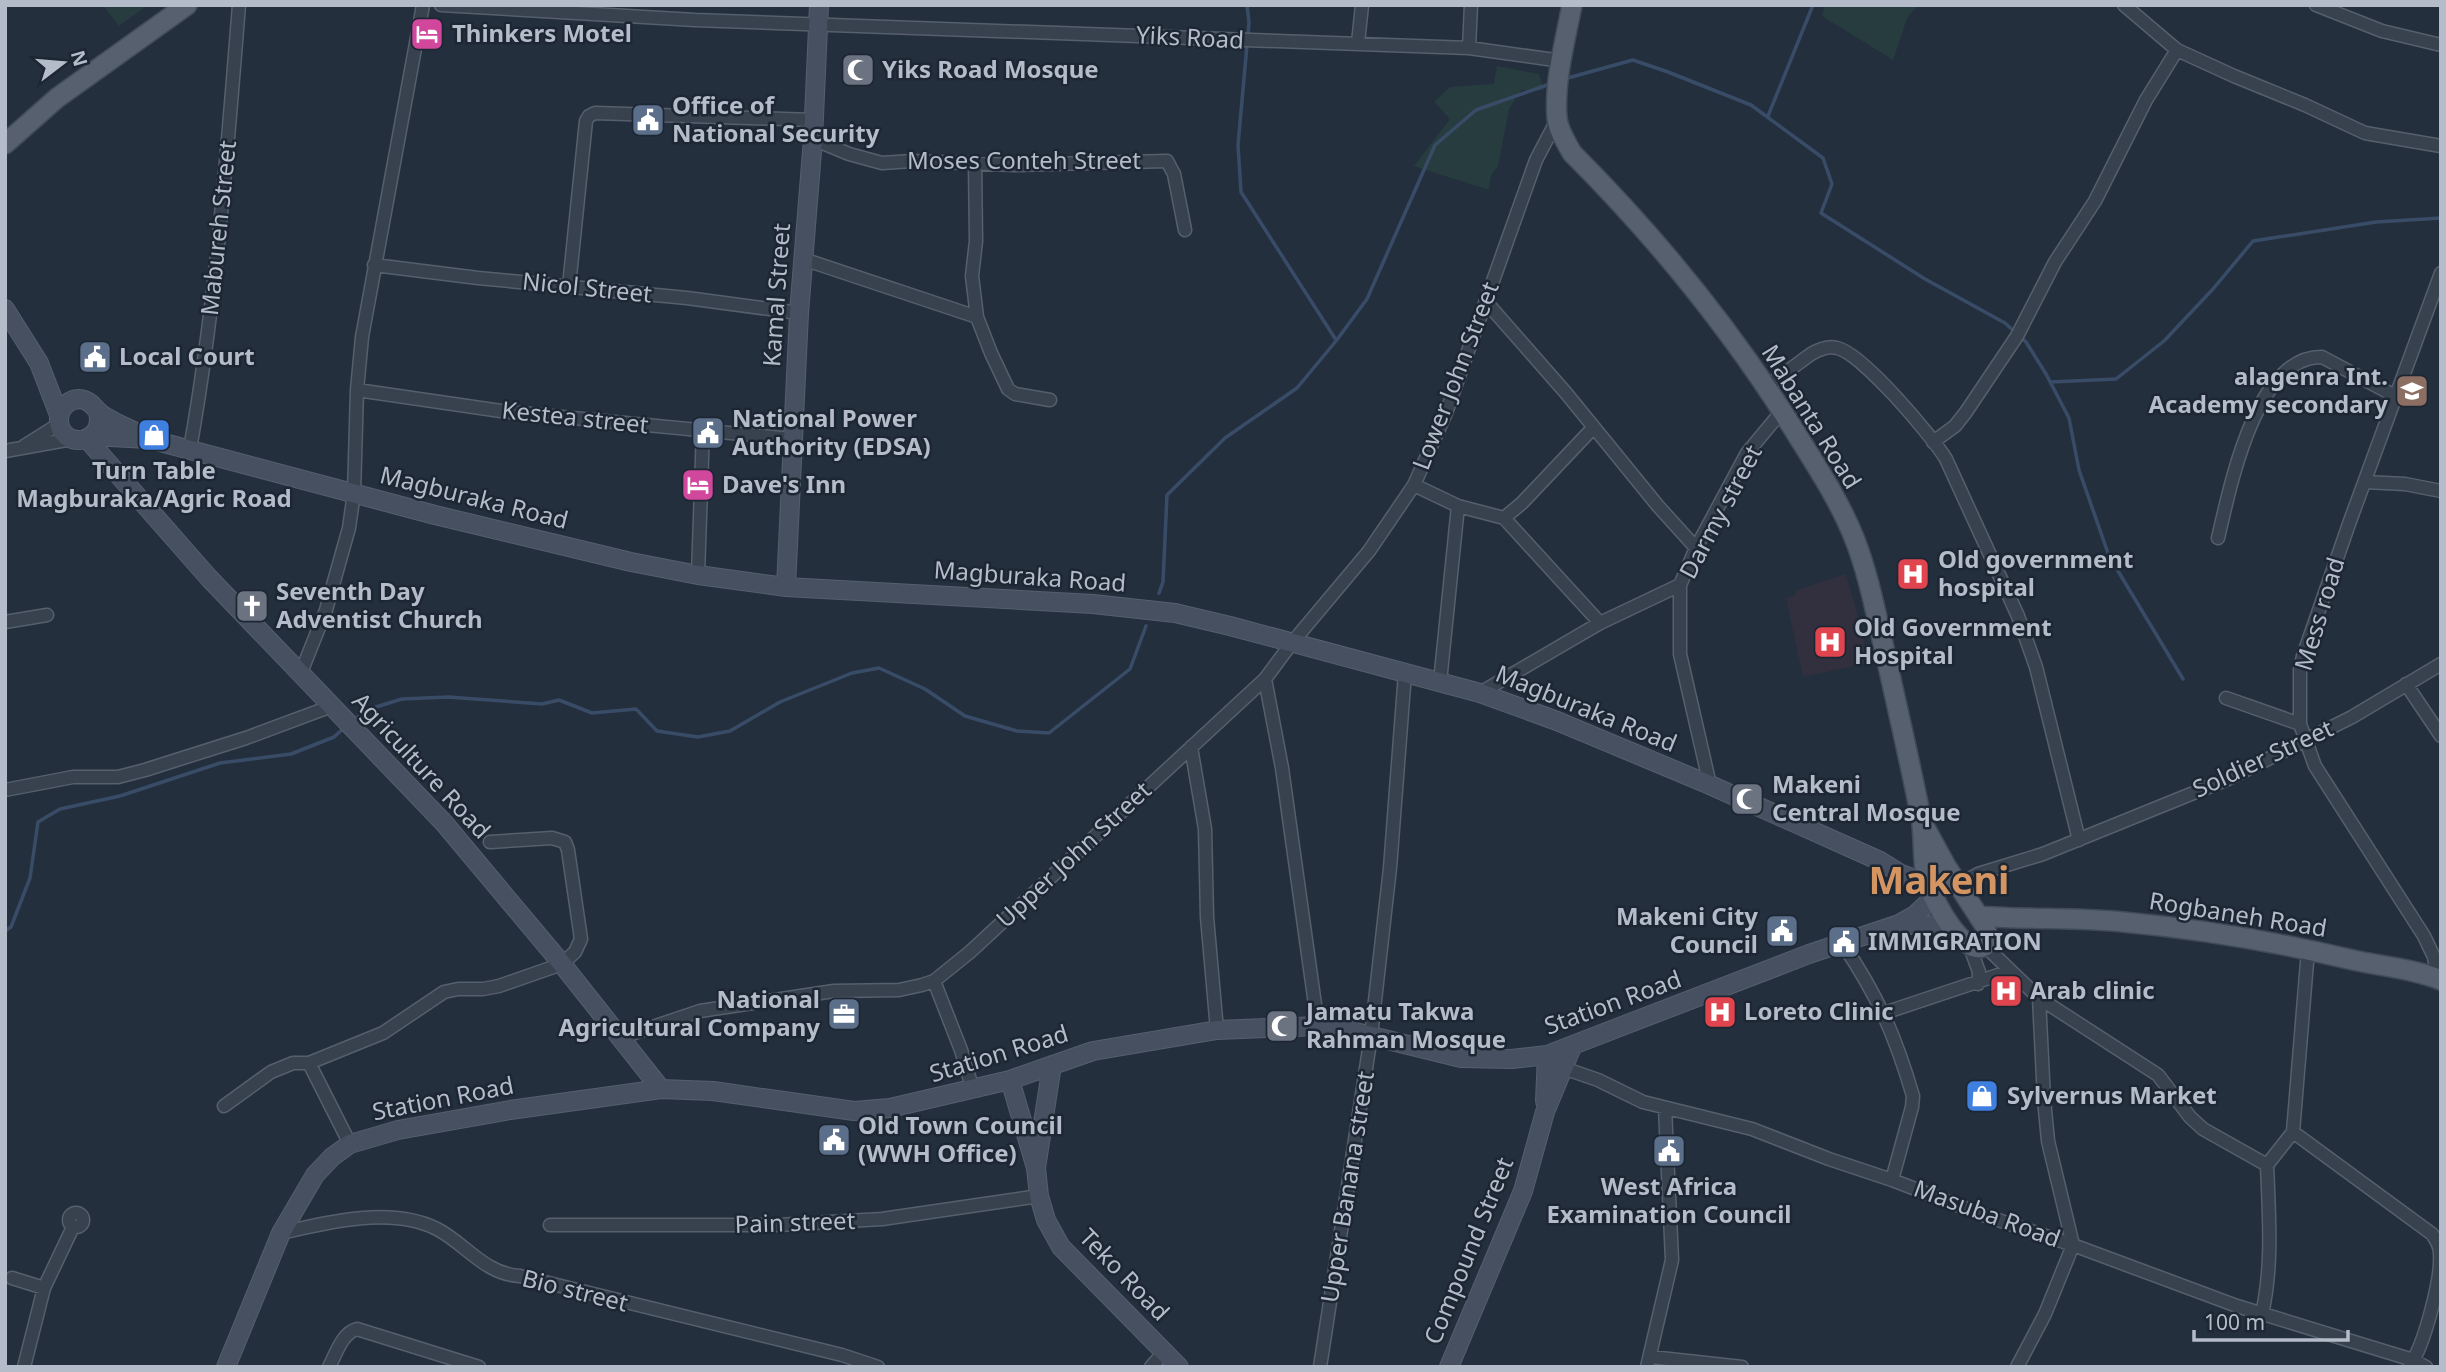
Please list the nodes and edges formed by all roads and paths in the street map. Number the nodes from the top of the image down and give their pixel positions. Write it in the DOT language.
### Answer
graph roads {
  1 [pos="187,5"];
  2 [pos="239,5"];
  3 [pos="423,5"];
  4 [pos="441,5"];
  5 [pos="1362,5"];
  6 [pos="1471,5"];
  7 [pos="1572,5"];
  8 [pos="2124,5"];
  9 [pos="2316,5"];
  10 [pos="819,14"];
  11 [pos="1358,43"];
  12 [pos="2441,45"];
  13 [pos="1469,48"];
  14 [pos="2177,50"];
  15 [pos="1561,66"];
  16 [pos="813,120"];
  17 [pos="1557,120"];
  18 [pos="813,139"];
  19 [pos="5,144"];
  20 [pos="2441,146"];
  21 [pos="975,163"];
  22 [pos="1185,230"];
  23 [pos="803,259"];
  24 [pos="374,265"];
  25 [pos="2441,273"];
  26 [pos="569,286"];
  27 [pos="1487,303"];
  28 [pos="5,309"];
  29 [pos="799,313"];
  30 [pos="977,317"];
  31 [pos="39,363"];
  32 [pos="1766,387"];
  33 [pos="357,390"];
  34 [pos="2397,397"];
  35 [pos="78,399"];
  36 [pos="1050,400"];
  37 [pos="1782,411"];
  38 [pos="59,419"];
  39 [pos="1593,428"];
  40 [pos="703,430"];
  41 [pos="93,432"];
  42 [pos="149,439"];
  43 [pos="793,439"];
  44 [pos="1933,442"];
  45 [pos="21,448"];
  46 [pos="190,449"];
  47 [pos="5,451"];
  48 [pos="2365,482"];
  49 [pos="1414,485"];
  50 [pos="2441,491"];
  51 [pos="354,493"];
  52 [pos="1458,506"];
  53 [pos="1503,518"];
  54 [pos="2218,538"];
  55 [pos="1696,548"];
  56 [pos="698,575"];
  57 [pos="1680,585"];
  58 [pos="786,587"];
  59 [pos="47,615"];
  60 [pos="5,622"];
  61 [pos="1600,623"];
  62 [pos="1291,644"];
  63 [pos="2441,664"];
  64 [pos="1405,673"];
  65 [pos="300,675"];
  66 [pos="1265,679"];
  67 [pos="1440,682"];
  68 [pos="2406,684"];
  69 [pos="1480,693"];
  70 [pos="2226,698"];
  71 [pos="335,709"];
  72 [pos="2300,723"];
  73 [pos="2441,736"];
  74 [pos="2305,742"];
  75 [pos="1191,747"];
  76 [pos="1710,785"];
  77 [pos="5,790"];
  78 [pos="1922,821"];
  79 [pos="2079,839"];
  80 [pos="489,842"];
  81 [pos="1880,861"];
  82 [pos="1924,863"];
  83 [pos="1946,866"];
  84 [pos="1978,874"];
  85 [pos="1958,885"];
  86 [pos="1931,890"];
  87 [pos="1979,916"];
  88 [pos="2024,920"];
  89 [pos="1949,923"];
  90 [pos="1899,924"];
  91 [pos="1842,943"];
  92 [pos="1981,944"];
  93 [pos="2308,950"];
  94 [pos="562,964"];
  95 [pos="2010,971"];
  96 [pos="2439,979"];
  97 [pos="934,981"];
  98 [pos="1978,984"];
  99 [pos="2039,998"];
  100 [pos="1884,1013"];
  101 [pos="1318,1026"];
  102 [pos="1216,1030"];
  103 [pos="1371,1036"];
  104 [pos="620,1038"];
  105 [pos="309,1063"];
  106 [pos="1052,1065"];
  107 [pos="1552,1065"];
  108 [pos="1010,1080"];
  109 [pos="661,1089"];
  110 [pos="972,1090"];
  111 [pos="224,1107"];
  112 [pos="1665,1108"];
  113 [pos="2293,1132"];
  114 [pos="351,1144"];
  115 [pos="2267,1165"];
  116 [pos="1036,1168"];
  117 [pos="1892,1180"];
  118 [pos="1039,1196"];
  119 [pos="550,1225"];
  120 [pos="73,1227"];
  121 [pos="281,1233"];
  122 [pos="2073,1245"];
  123 [pos="12,1278"];
  124 [pos="44,1289"];
  125 [pos="2262,1314"];
  126 [pos="1164,1352"];
  127 [pos="1649,1362"];
  128 [pos="2411,1363"];
  129 [pos="24,1367"];
  130 [pos="226,1367"];
  131 [pos="329,1367"];
  132 [pos="479,1367"];
  133 [pos="878,1367"];
  134 [pos="1151,1367"];
  135 [pos="1179,1367"];
  136 [pos="1320,1367"];
  137 [pos="1449,1367"];
  138 [pos="1742,1367"];
  139 [pos="2017,1367"];
  140 [pos="2426,1367"];
  1 -- 19 [label="main road"];
  2 -- 46 [label="street, Mabureh Street"];
  3 -- 24 [label="street"];
  4 -- 10 [label="street, Yiks Road"];
  5 -- 11 [label="street"];
  6 -- 13 [label="street"];
  7 -- 15 [label="main road, Mabanta Road"];
  8 -- 14 [label="street"];
  9 -- 12 [label="street"];
  10 -- 11 [label="street, Yiks Road"];
  10 -- 16 [label="street, Kamal Street"];
  11 -- 13 [label="street, Yiks Road"];
  13 -- 15 [label="street, Yiks Road"];
  14 -- 20 [label="street"];
  14 -- 44 [label="street"];
  15 -- 17 [label="main road, Mabanta Road"];
  16 -- 18 [label="street, Kamal Street"];
  16 -- 26 [label="street"];
  17 -- 27 [label="street, Lower John Street"];
  17 -- 32 [label="main road, Mabanta Road"];
  18 -- 21 [label="street, Moses Conteh Street"];
  18 -- 23 [label="street, Kamal Street"];
  21 -- 22 [label="street, Moses Conteh Street"];
  21 -- 30 [label="street"];
  23 -- 29 [label="street, Kamal Street"];
  23 -- 30 [label="street"];
  24 -- 26 [label="street, Nicol Street"];
  24 -- 33 [label="street"];
  25 -- 34 [label="street, Mess road"];
  26 -- 29 [label="street, Nicol Street"];
  27 -- 39 [label="street"];
  27 -- 49 [label="street, Lower John Street"];
  28 -- 31 [label="street"];
  29 -- 43 [label="street, Kamal Street"];
  30 -- 36 [label="street"];
  31 -- 35 [label="street"];
  31 -- 38 [label="street"];
  32 -- 37 [label="main road, Mabanta Road"];
  32 -- 44 [label="street"];
  33 -- 40 [label="street, Kestea street"];
  33 -- 51 [label="street"];
  34 -- 48 [label="street, Mess road"];
  34 -- 54 [label="street"];
  35 -- 38 [label="street"];
  35 -- 41 [label="street"];
  37 -- 55 [label="street, Darmy street"];
  37 -- 78 [label="main road, Mabanta Road"];
  38 -- 41 [label="street, Agriculture Road"];
  38 -- 45 [label="street"];
  39 -- 53 [label="street"];
  39 -- 55 [label="street"];
  40 -- 43 [label="street, Kestea street"];
  40 -- 56 [label="street"];
  41 -- 42 [label="street, Magburaka Road"];
  41 -- 42 [label="street, Magburaka Road"];
  41 -- 45 [label="street"];
  41 -- 65 [label="street, Agriculture Road"];
  42 -- 46 [label="street, Magburaka Road"];
  43 -- 58 [label="street, Kamal Street"];
  44 -- 79 [label="street"];
  45 -- 47 [label="street"];
  46 -- 51 [label="street, Magburaka Road"];
  48 -- 50 [label="street"];
  48 -- 72 [label="street, Mess road"];
  49 -- 52 [label="street"];
  49 -- 62 [label="street, Lower John Street"];
  51 -- 56 [label="street, Magburaka Road"];
  51 -- 65 [label="street"];
  52 -- 53 [label="street"];
  52 -- 67 [label="street"];
  53 -- 61 [label="street"];
  55 -- 57 [label="street, Darmy street"];
  56 -- 58 [label="street, Magburaka Road"];
  57 -- 61 [label="street"];
  57 -- 76 [label="street, Darmy street"];
  58 -- 62 [label="street, Magburaka Road"];
  59 -- 60 [label="street"];
  61 -- 69 [label="street"];
  62 -- 64 [label="street, Magburaka Road"];
  62 -- 66 [label="street, Upper John Street"];
  63 -- 68 [label="street, Soldier Street"];
  64 -- 67 [label="street, Magburaka Road"];
  64 -- 103 [label="street, Upper Banana street"];
  65 -- 71 [label="street, Agriculture Road"];
  66 -- 75 [label="street, Upper John Street"];
  66 -- 101 [label="street"];
  67 -- 69 [label="street, Magburaka Road"];
  68 -- 73 [label="street"];
  68 -- 74 [label="street, Soldier Street"];
  69 -- 76 [label="street, Magburaka Road"];
  70 -- 72 [label="street"];
  71 -- 77 [label="street"];
  71 -- 94 [label="street, Agriculture Road"];
  72 -- 74 [label="street, Mess road"];
  74 -- 79 [label="street, Soldier Street"];
  74 -- 96 [label="street, Mess road"];
  75 -- 97 [label="street, Upper John Street"];
  75 -- 102 [label="street"];
  76 -- 81 [label="street, Magburaka Road"];
  78 -- 82 [label="main road"];
  78 -- 83 [label="main road"];
  79 -- 84 [label="street, Soldier Street"];
  80 -- 94 [label="street"];
  81 -- 82 [label="street, Magburaka Road"];
  81 -- 86 [label="street, Magburaka Road"];
  82 -- 83 [label="street, Magburaka Road"];
  82 -- 86 [label="main road"];
  83 -- 84 [label="street"];
  83 -- 85 [label="main road"];
  84 -- 85 [label="street, Soldier Street"];
  85 -- 87 [label="main road"];
  86 -- 89 [label="main road"];
  86 -- 90 [label="street, Station Road"];
  87 -- 88 [label="main road, Rogbaneh Road"];
  87 -- 92 [label="main road"];
  88 -- 92 [label="main road"];
  88 -- 93 [label="main road, Rogbaneh Road"];
  89 -- 90 [label="street, Station Road"];
  89 -- 92 [label="main road"];
  90 -- 91 [label="street, Station Road"];
  91 -- 100 [label="street"];
  91 -- 107 [label="street, Station Road"];
  92 -- 95 [label="street"];
  92 -- 98 [label="street"];
  93 -- 96 [label="main road, Rogbaneh Road"];
  93 -- 113 [label="street"];
  94 -- 104 [label="street, Agriculture Road"];
  94 -- 105 [label="street"];
  95 -- 98 [label="street"];
  95 -- 99 [label="street"];
  97 -- 104 [label="street"];
  97 -- 110 [label="street"];
  98 -- 100 [label="street"];
  99 -- 115 [label="street"];
  99 -- 122 [label="street"];
  100 -- 117 [label="street"];
  101 -- 102 [label="street, Station Road"];
  101 -- 103 [label="street, Station Road"];
  102 -- 106 [label="street, Station Road"];
  103 -- 107 [label="street, Station Road"];
  103 -- 136 [label="street, Upper Banana street"];
  104 -- 109 [label="street, Agriculture Road"];
  105 -- 111 [label="street"];
  105 -- 114 [label="street"];
  106 -- 108 [label="street, Station Road"];
  106 -- 116 [label="street, Teko Road"];
  107 -- 112 [label="street, Masuba Road"];
  107 -- 137 [label="street, Compound Street"];
  108 -- 110 [label="street, Station Road"];
  108 -- 116 [label="street, Teko Road"];
  109 -- 110 [label="street, Station Road"];
  109 -- 114 [label="street, Station Road"];
  112 -- 117 [label="street, Masuba Road"];
  112 -- 127 [label="street"];
  113 -- 115 [label="street"];
  113 -- 128 [label="street"];
  114 -- 121 [label="street, Station Road"];
  115 -- 125 [label="street"];
  116 -- 118 [label="street, Teko Road"];
  117 -- 122 [label="street, Masuba Road"];
  118 -- 119 [label="street, Pain street"];
  118 -- 126 [label="street, Teko Road"];
  120 -- 124 [label="street"];
  121 -- 130 [label="street, Station Road"];
  121 -- 133 [label="street, Bio street"];
  122 -- 125 [label="street, Masuba Road"];
  122 -- 139 [label="street"];
  123 -- 124 [label="street"];
  124 -- 129 [label="street"];
  125 -- 128 [label="street, Masuba Road"];
  126 -- 134 [label="street"];
  126 -- 135 [label="street, Teko Road"];
  127 -- 138 [label="street"];
  128 -- 140 [label="street, Masuba Road"];
  131 -- 132 [label="street"];
}
